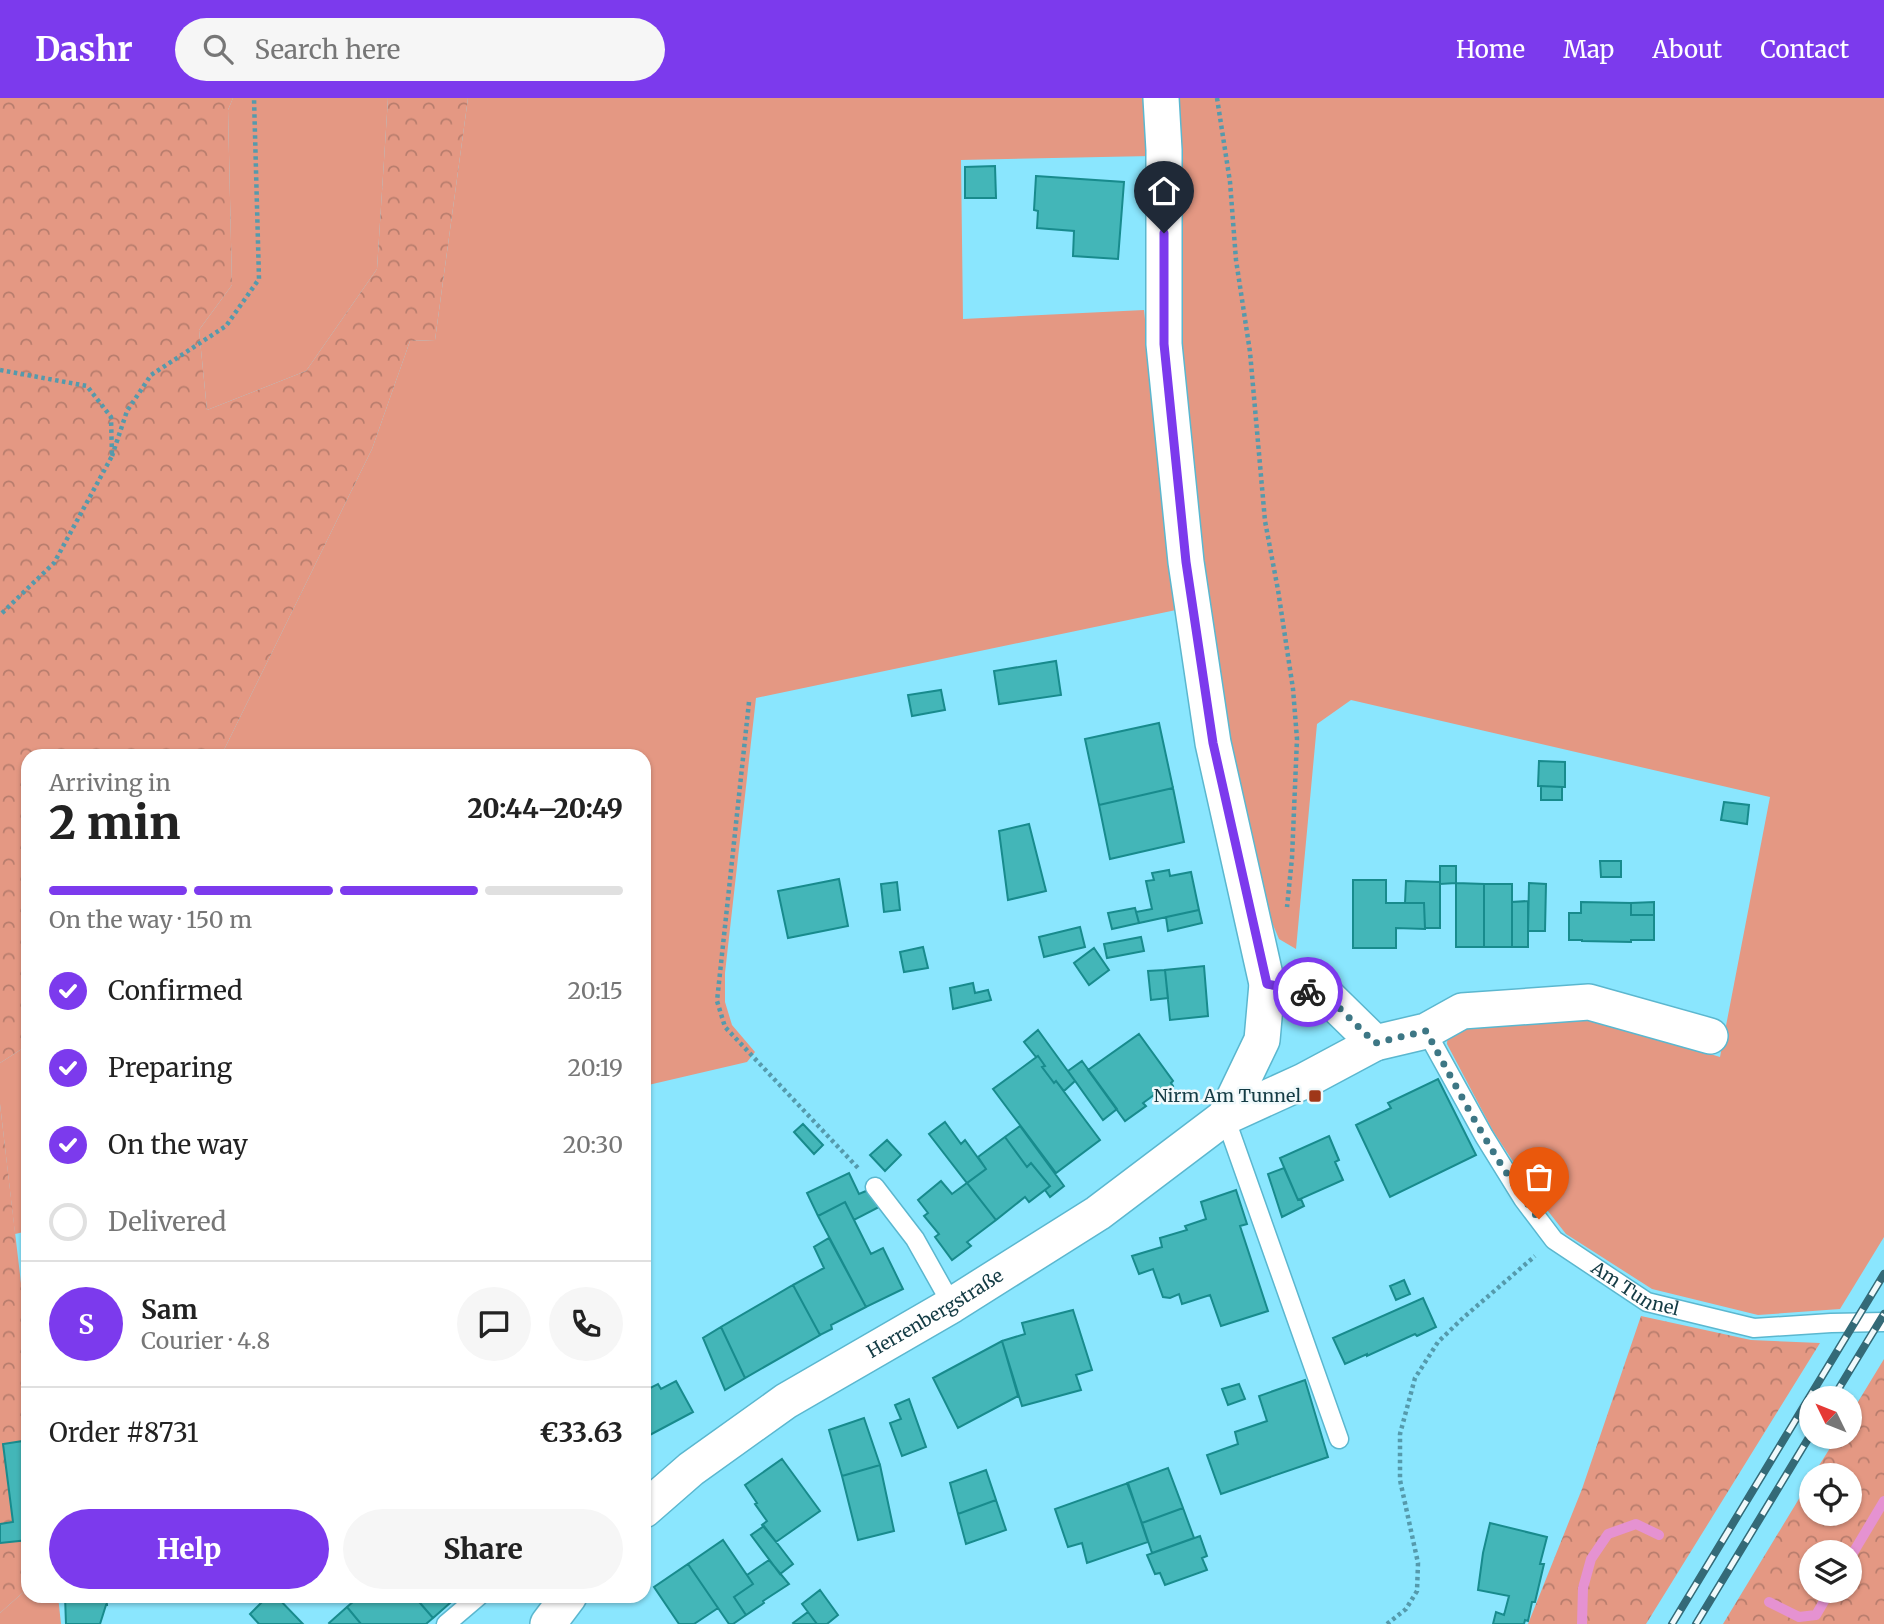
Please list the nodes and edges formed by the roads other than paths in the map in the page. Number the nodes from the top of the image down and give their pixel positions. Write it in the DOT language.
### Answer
graph roads {
  1 [pos="1161,98"];
  2 [pos="1267,984"];
  3 [pos="1426,1031"];
  4 [pos="1710,1036"];
  5 [pos="1375,1043"];
  6 [pos="1225,1117"];
  7 [pos="875,1187"];
  8 [pos="952,1305"];
  9 [pos="1884,1322"];
  10 [pos="1339,1439"];
  11 [pos="651,1504"];
  12 [pos="471,1603"];
  13 [pos="564,1603"];
  14 [pos="446,1624"];
  15 [pos="548,1624"];
  1 -- 2 [label="street, Herrenbergstraße"];
  2 -- 5 [label="street"];
  2 -- 6 [label="street, Herrenbergstraße"];
  3 -- 4 [label="street"];
  3 -- 5 [label="street"];
  3 -- 9 [label="lane, Am Tunnel"];
  5 -- 6 [label="street, Herrenbergstraße"];
  6 -- 8 [label="street, Herrenbergstraße"];
  6 -- 10 [label="lane"];
  7 -- 8 [label="lane"];
  8 -- 11 [label="street, Herrenbergstraße"];
  12 -- 14 [label="lane"];
  13 -- 15 [label="street"];
}
